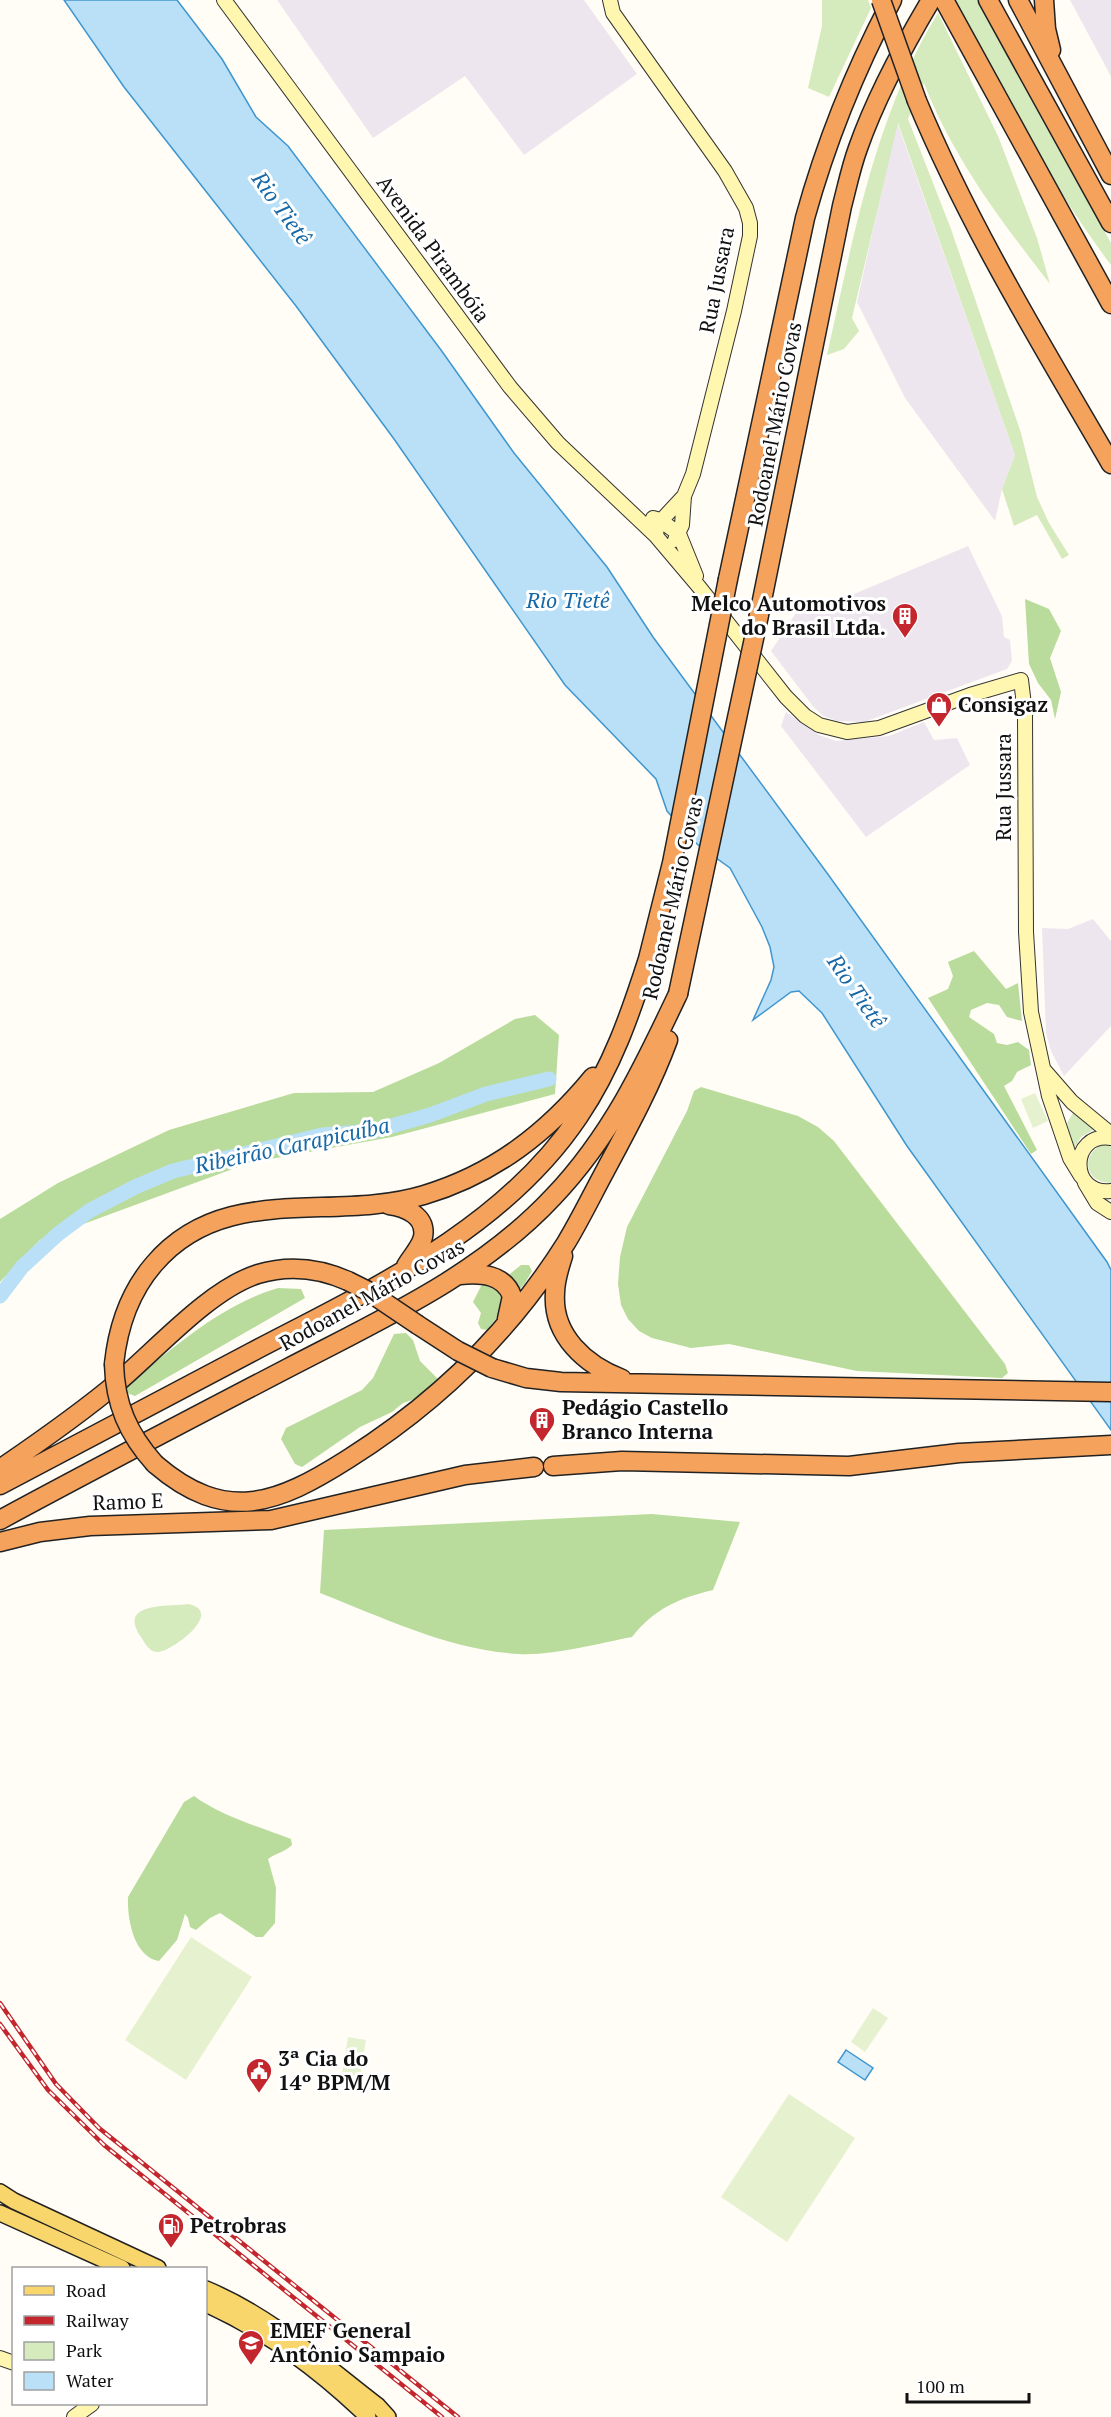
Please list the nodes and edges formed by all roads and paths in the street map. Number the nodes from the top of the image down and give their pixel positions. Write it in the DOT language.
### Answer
graph roads {
  1 [pos="224,0"];
  2 [pos="610,0"];
  3 [pos="881,0"];
  4 [pos="892,0"];
  5 [pos="931,0"];
  6 [pos="944,0"];
  7 [pos="988,0"];
  8 [pos="1018,0"];
  9 [pos="1044,0"];
  10 [pos="1057,75"];
  11 [pos="1111,175"];
  12 [pos="1111,223"];
  13 [pos="1111,304"];
  14 [pos="1111,464"];
  15 [pos="684,496"];
  16 [pos="625,509"];
  17 [pos="660,520"];
  18 [pos="679,534"];
  19 [pos="660,541"];
  20 [pos="700,588"];
  21 [pos="667,1029"];
  22 [pos="619,1045"];
  23 [pos="1044,1069"];
  24 [pos="1072,1102"];
  25 [pos="1058,1119"];
  26 [pos="1111,1136"];
  27 [pos="1083,1179"];
  28 [pos="1111,1191"];
  29 [pos="378,1204"];
  30 [pos="1111,1212"];
  31 [pos="567,1240"];
  32 [pos="404,1269"];
  33 [pos="460,1275"];
  34 [pos="504,1327"];
  35 [pos="630,1382"];
  36 [pos="1111,1392"];
  37 [pos="1111,1445"];
  38 [pos="553,1466"];
  39 [pos="534,1467"];
  40 [pos="0,1469"];
  41 [pos="0,1485"];
  42 [pos="0,1520"];
  43 [pos="0,1542"];
  44 [pos="0,2193"];
  45 [pos="0,2213"];
  46 [pos="120,2267"];
  47 [pos="156,2267"];
  48 [pos="207,2289"];
  49 [pos="207,2304"];
  50 [pos="89,2405"];
  51 [pos="74,2417"];
  52 [pos="368,2417"];
  53 [pos="388,2417"];
  1 -- 16 [label="main road, Avenida Pirambóia"];
  2 -- 15 [label="main road, Rua Jussara"];
  3 -- 14 [label="highway, bridge"];
  4 -- 22 [label="highway, Rodoanel Mário Covas, bridge"];
  5 -- 21 [label="highway, Rodoanel Mário Covas, bridge"];
  6 -- 13 [label="highway"];
  7 -- 12 [label="highway"];
  8 -- 10 [label="highway"];
  9 -- 10 [label="highway"];
  10 -- 11 [label="highway"];
  15 -- 17 [label="main road, Rua Jussara"];
  15 -- 18 [label="main road, Rua Jussara"];
  16 -- 17 [label="main road, Avenida Pirambóia"];
  16 -- 19 [label="main road, Avenida Pirambóia"];
  17 -- 18 [label="main road, Avenida Pirambóia"];
  17 -- 19 [label="main road"];
  18 -- 19 [label="main road"];
  18 -- 20 [label="main road, Rua Jussara"];
  19 -- 20 [label="main road, Rua Jussara"];
  20 -- 23 [label="main road, Rua Jussara"];
  21 -- 31 [label="highway"];
  21 -- 33 [label="highway, Rodoanel Mário Covas"];
  22 -- 29 [label="highway"];
  22 -- 32 [label="highway, Rodoanel Mário Covas"];
  23 -- 24 [label="main road, Rua Jussara"];
  23 -- 25 [label="main road, Rua Jussara"];
  24 -- 25 [label="main road"];
  24 -- 26 [label="main road, Rua Jussara"];
  25 -- 27 [label="main road, Rua Jussara"];
  26 -- 27 [label="main road"];
  27 -- 28 [label="main road"];
  27 -- 30 [label="main road, Rua Jussara"];
  29 -- 32 [label="highway"];
  29 -- 34 [label="highway, bridge"];
  31 -- 34 [label="highway"];
  31 -- 35 [label="highway"];
  32 -- 41 [label="highway, Rodoanel Mário Covas"];
  33 -- 34 [label="highway"];
  33 -- 42 [label="highway, Rodoanel Mário Covas"];
  35 -- 36 [label="highway"];
  35 -- 40 [label="highway, bridge"];
  37 -- 38 [label="highway"];
  39 -- 43 [label="highway, Ramo E"];
  44 -- 47 [label="main road"];
  45 -- 46 [label="main road"];
  48 -- 53 [label="main road"];
  49 -- 52 [label="main road"];
  50 -- 51 [label="main road"];
}
